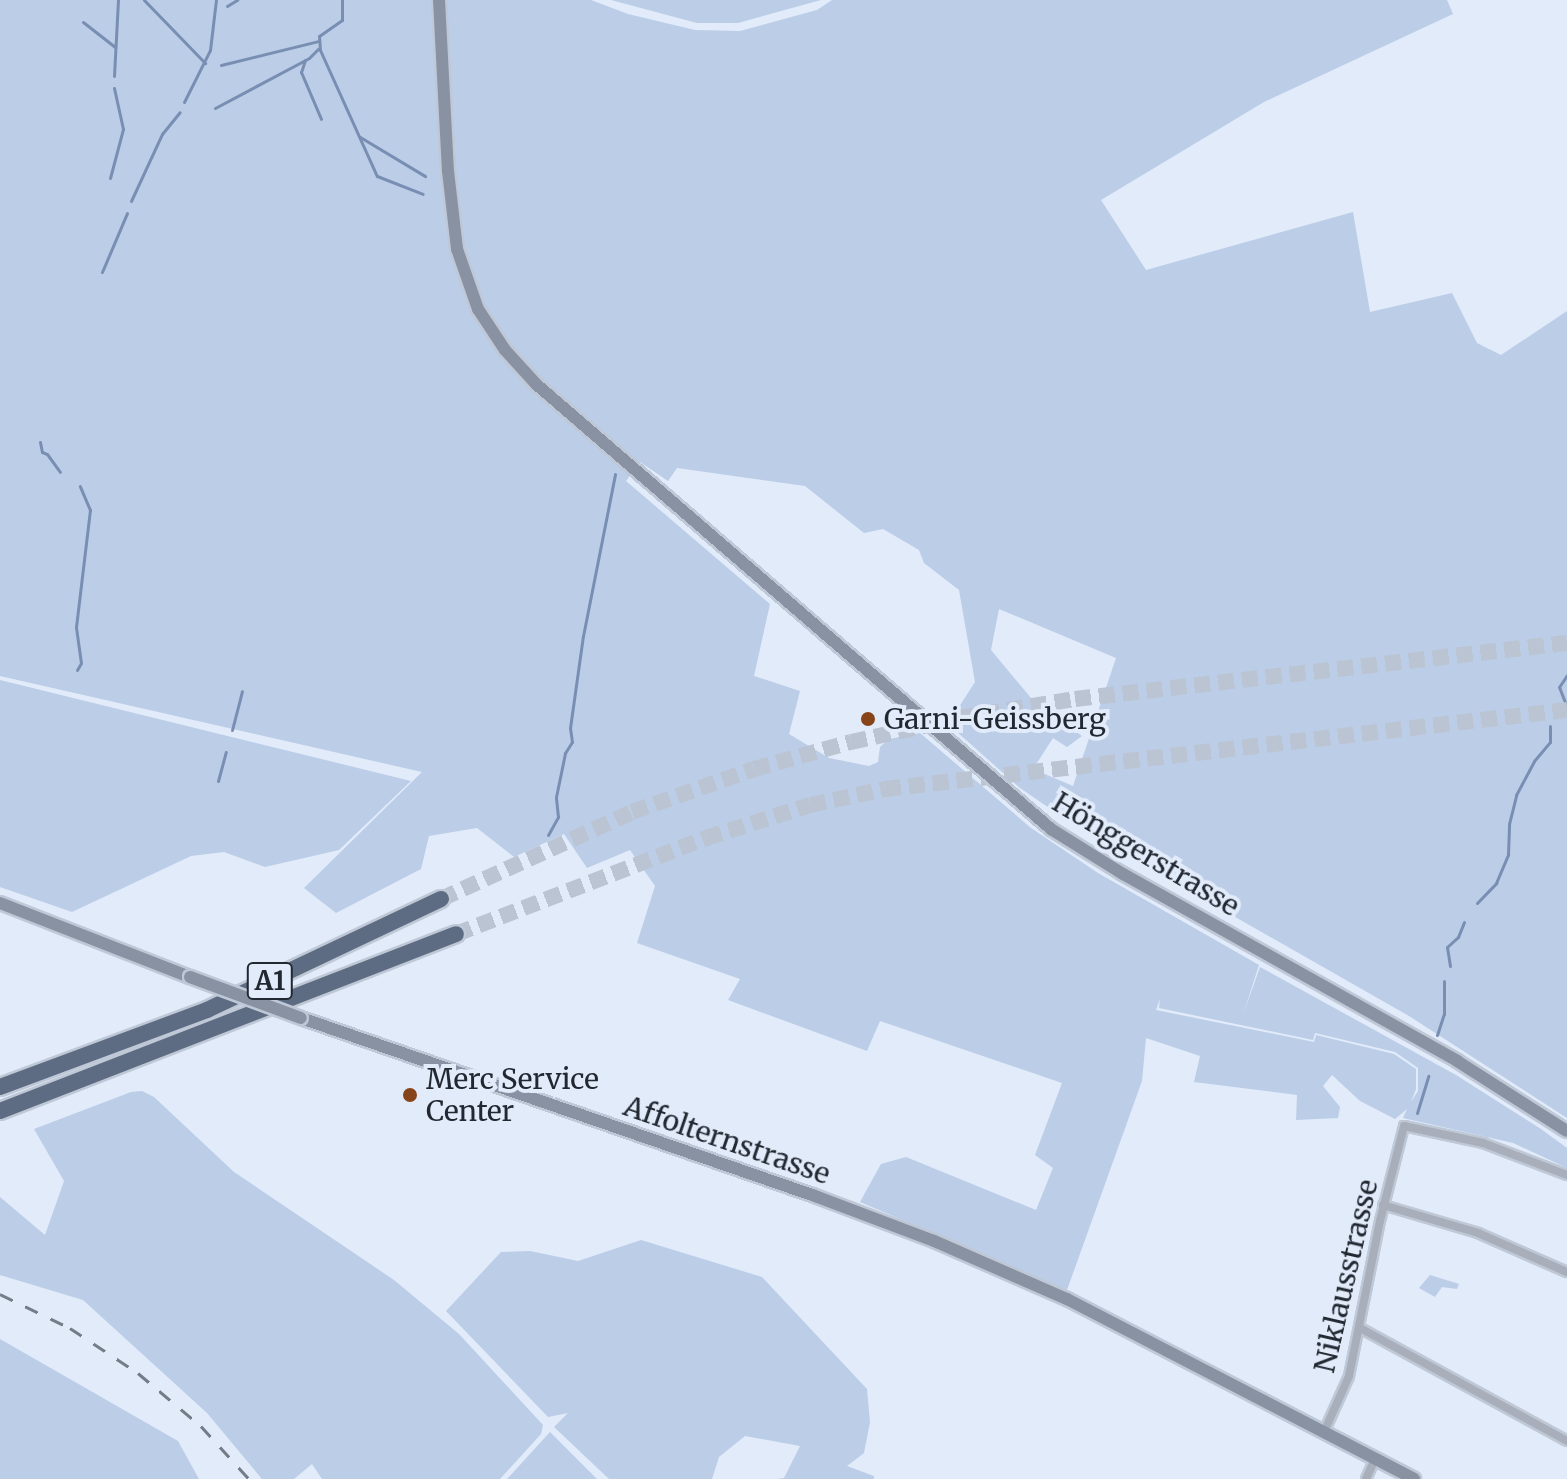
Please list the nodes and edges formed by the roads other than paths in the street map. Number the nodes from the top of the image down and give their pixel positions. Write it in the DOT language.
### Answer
graph roads {
  1 [pos="439,0"];
  2 [pos="441,899"];
  3 [pos="0,903"];
  4 [pos="456,934"];
  5 [pos="93,1052"];
  6 [pos="0,1078"];
  7 [pos="0,1087"];
  8 [pos="0,1111"];
  9 [pos="1567,1131"];
  10 [pos="1567,1175"];
  11 [pos="1383,1205"];
  12 [pos="1567,1272"];
  13 [pos="1360,1328"];
  14 [pos="1324,1432"];
  15 [pos="1567,1441"];
  16 [pos="1375,1459"];
  17 [pos="1366,1479"];
  18 [pos="1414,1479"];
  1 -- 9 [label="main road, Hönggerstrasse"];
  2 -- 5 [label="highway, A1"];
  3 -- 14 [label="main road, Affolternstrasse, bridge"];
  4 -- 8 [label="highway, A1"];
  5 -- 6 [label="highway"];
  5 -- 7 [label="highway, A1"];
  10 -- 11 [label="street, Niklausstrasse"];
  11 -- 12 [label="street"];
  11 -- 13 [label="street, Niklausstrasse"];
  13 -- 14 [label="street, Niklausstrasse"];
  13 -- 15 [label="street"];
  14 -- 16 [label="main road, Affolternstrasse"];
  16 -- 17 [label="street"];
  16 -- 18 [label="main road, Affolternstrasse"];
}
